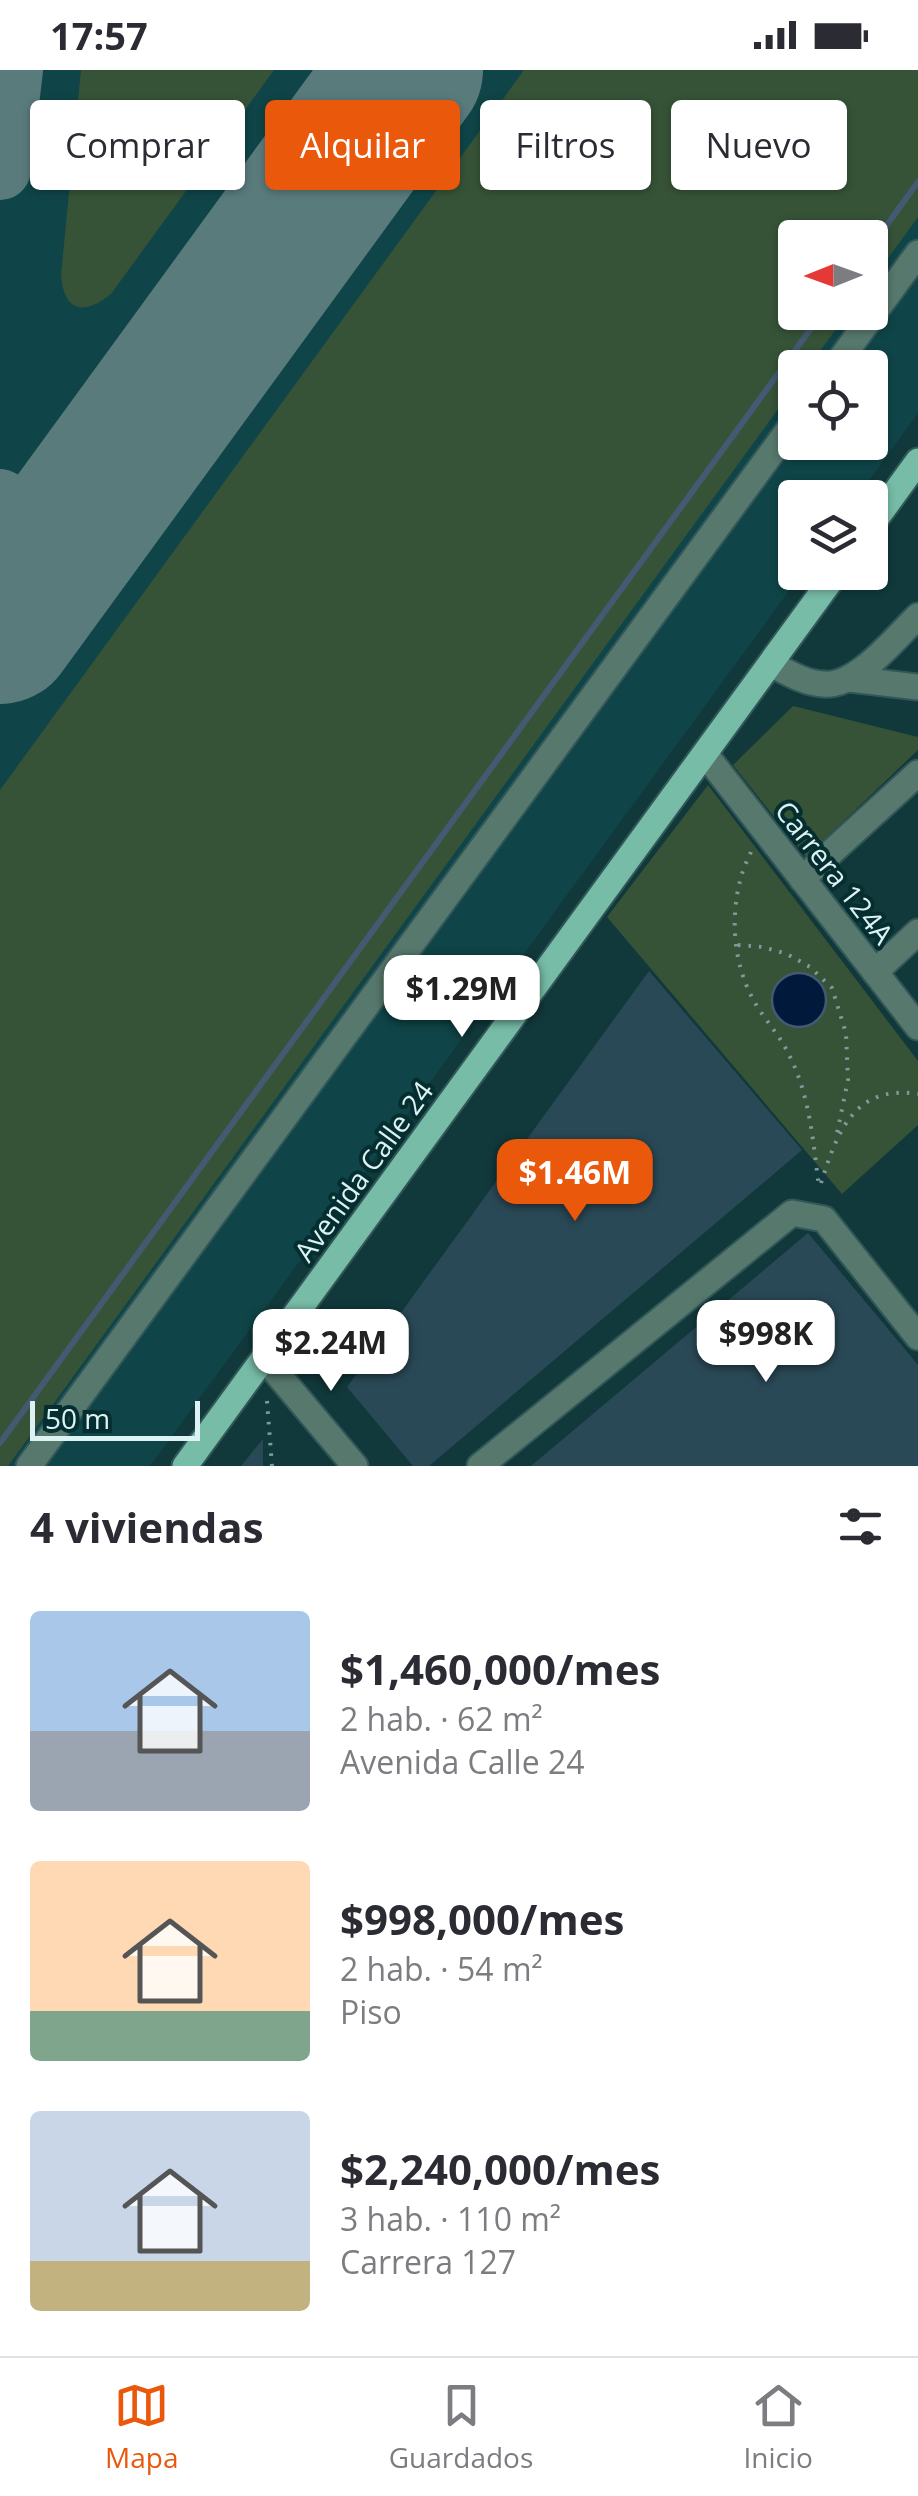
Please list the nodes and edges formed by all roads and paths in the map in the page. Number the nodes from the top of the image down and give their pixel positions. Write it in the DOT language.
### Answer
graph roads {
  1 [pos="918,253"];
  2 [pos="847,350"];
  3 [pos="778,444"];
  4 [pos="918,461"];
  5 [pos="888,502"];
  6 [pos="824,590"];
  7 [pos="918,616"];
  8 [pos="771,664"];
  9 [pos="850,679"];
  10 [pos="918,687"];
  11 [pos="705,754"];
  12 [pos="918,773"];
  13 [pos="761,826"];
  14 [pos="802,879"];
  15 [pos="918,932"];
  16 [pos="736,945"];
  17 [pos="875,972"];
  18 [pos="918,1027"];
  19 [pos="918,1094"];
  20 [pos="836,1138"];
  21 [pos="918,1337"];
  22 [pos="264,1358"];
  23 [pos="29,1466"];
  24 [pos="185,1466"];
  25 [pos="272,1466"];
  26 [pos="355,1466"];
  27 [pos="480,1466"];
  1 -- 2 [label="street"];
  3 -- 23 [label="street"];
  4 -- 5 [label="main road"];
  6 -- 8 [label="main road, Avenida Calle 24"];
  7 -- 9 [label="street"];
  8 -- 9 [label="street"];
  8 -- 11 [label="main road, Avenida Calle 24"];
  9 -- 10 [label="street"];
  11 -- 13 [label="street, Carrera 124A"];
  11 -- 22 [label="main road, Avenida Calle 24"];
  12 -- 14 [label="street"];
  13 -- 14 [label="street, Carrera 124A"];
  13 -- 16 [label="path"];
  14 -- 17 [label="street, Carrera 124A"];
  15 -- 17 [label="street"];
  16 -- 20 [label="path"];
  16 -- 20 [label="path"];
  17 -- 18 [label="street, Carrera 124A"];
  19 -- 20 [label="path"];
  21 -- 27 [label="street"];
  22 -- 24 [label="main road, Avenida Calle 24"];
  22 -- 25 [label="path"];
  22 -- 26 [label="street"];
}
